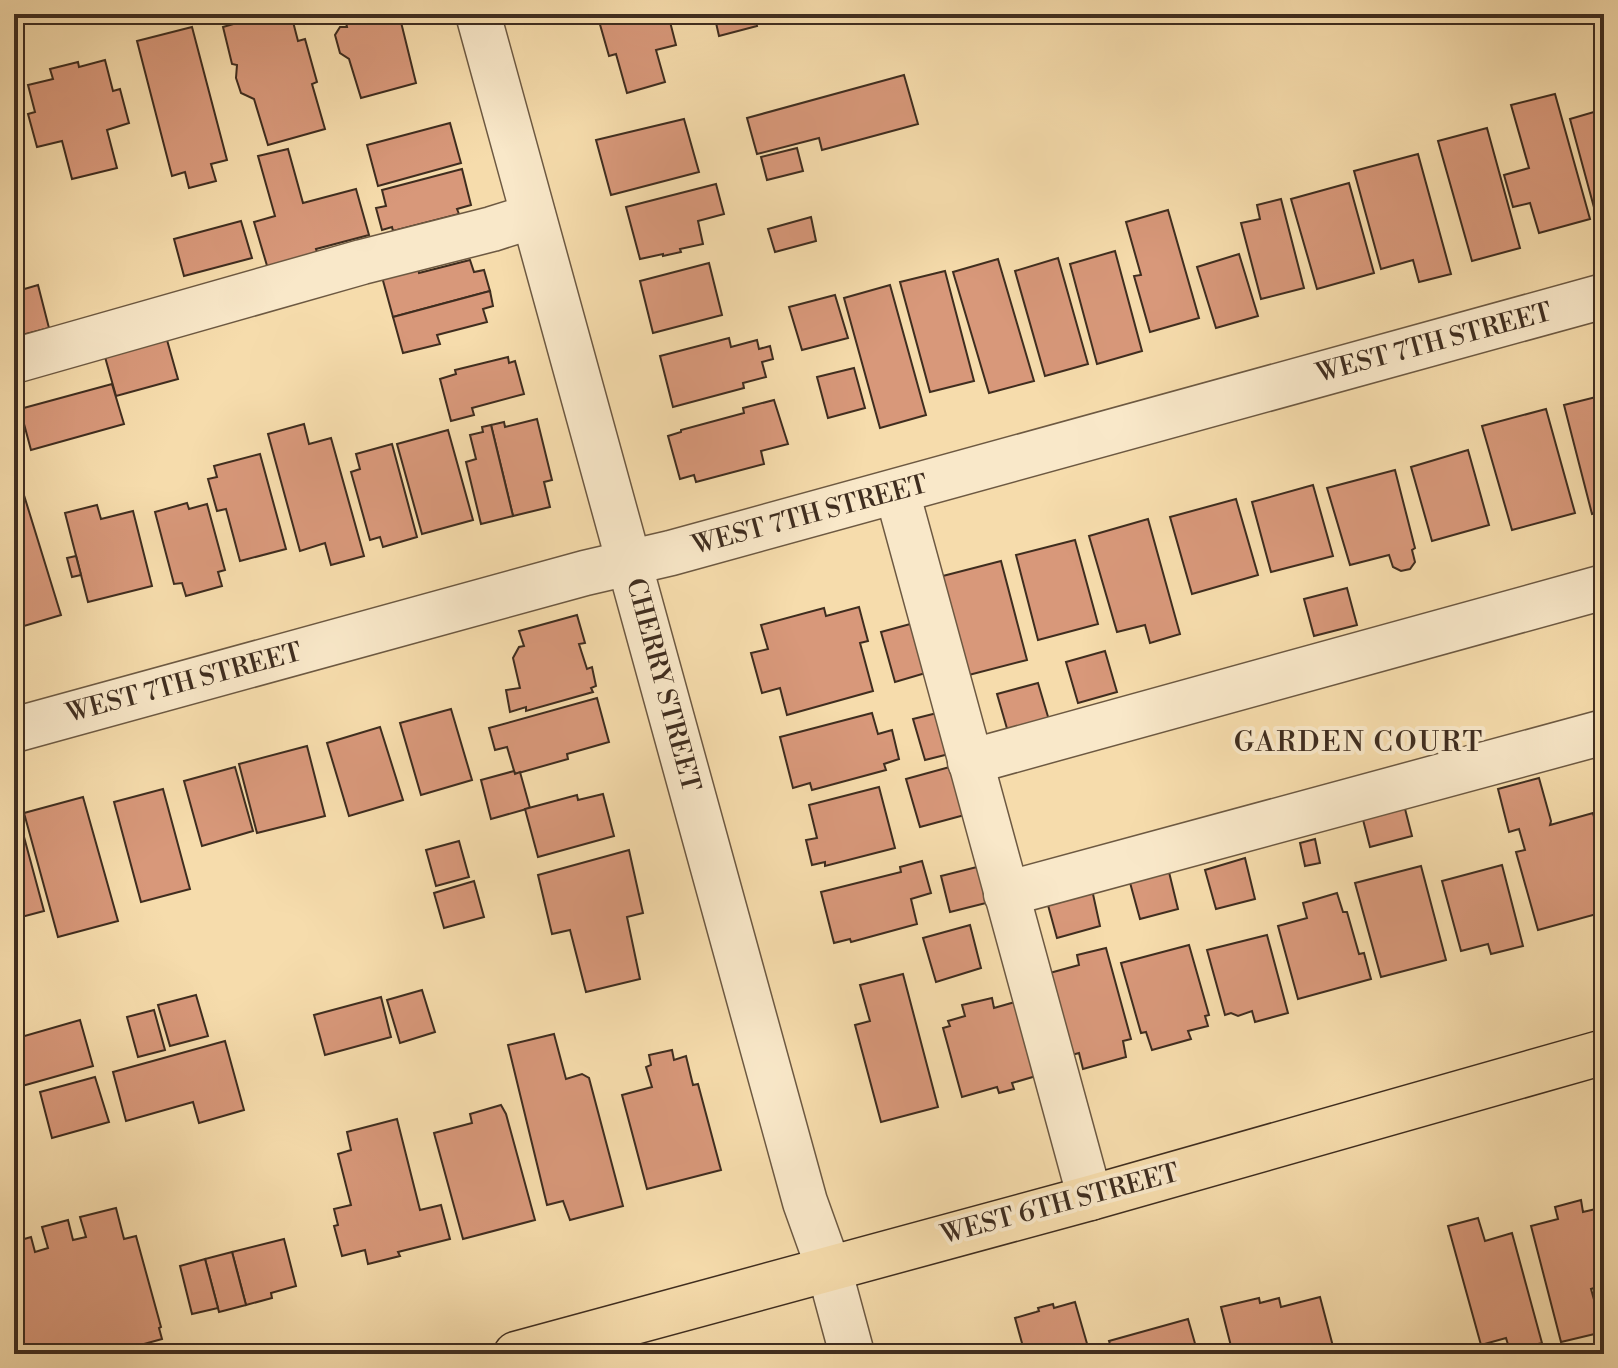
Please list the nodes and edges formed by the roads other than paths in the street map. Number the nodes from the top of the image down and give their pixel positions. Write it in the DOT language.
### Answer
graph roads {
  1 [pos="478,14"];
  2 [pos="533,216"];
  3 [pos="1604,296"];
  4 [pos="14,361"];
  5 [pos="897,492"];
  6 [pos="629,563"];
  7 [pos="1604,587"];
  8 [pos="14,730"];
  9 [pos="1604,732"];
  10 [pos="970,762"];
  11 [pos="1006,894"];
  12 [pos="1604,1052"];
  13 [pos="1090,1198"];
  14 [pos="829,1269"];
  15 [pos="516,1354"];
  16 [pos="852,1354"];
  1 -- 2 [label="street, CHERRY STREET"];
  2 -- 4 [label="street"];
  2 -- 6 [label="street, CHERRY STREET"];
  3 -- 5 [label="street, WEST 7TH STREET"];
  5 -- 6 [label="street, WEST 7TH STREET"];
  5 -- 10 [label="street"];
  6 -- 8 [label="street, WEST 7TH STREET"];
  6 -- 14 [label="street, CHERRY STREET"];
  7 -- 10 [label="street"];
  9 -- 11 [label="street"];
  10 -- 11 [label="street"];
  11 -- 13 [label="street"];
  12 -- 13 [label="main road, WEST 6TH STREET"];
  13 -- 14 [label="main road, WEST 6TH STREET"];
  14 -- 15 [label="main road, WEST 6TH STREET"];
  14 -- 16 [label="street, CHERRY STREET"];
}
